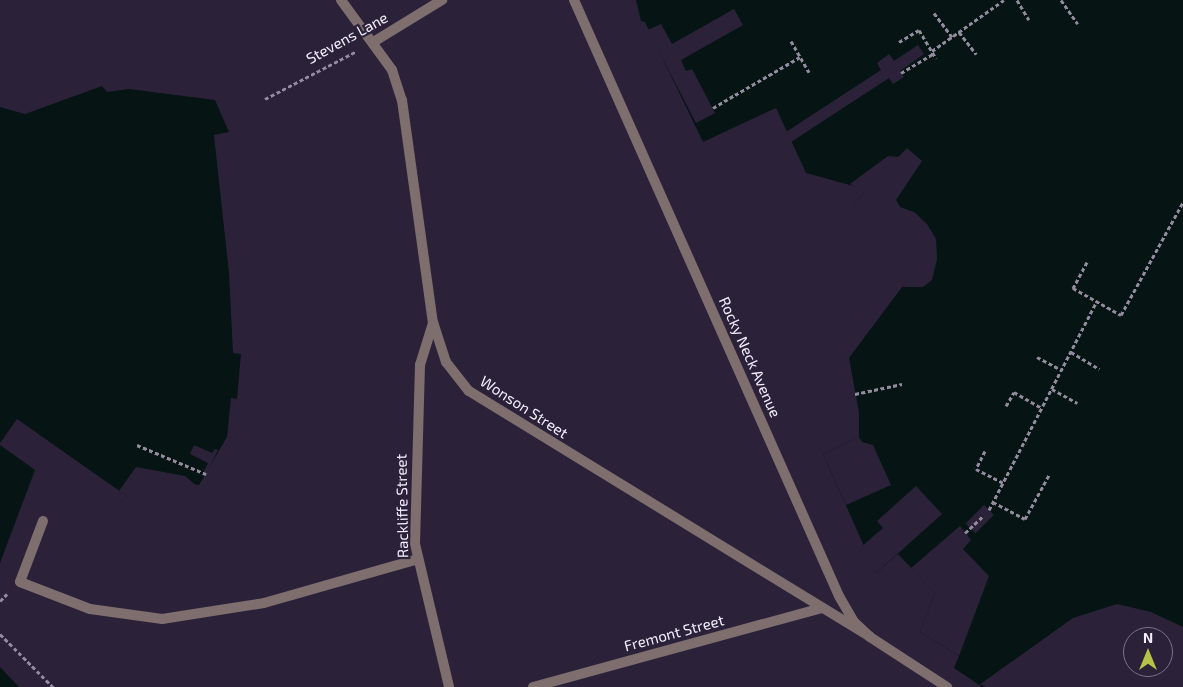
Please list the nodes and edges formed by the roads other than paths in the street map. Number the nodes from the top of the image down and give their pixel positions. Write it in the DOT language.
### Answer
graph roads {
  1 [pos="342,0"];
  2 [pos="442,0"];
  3 [pos="574,0"];
  4 [pos="375,41"];
  5 [pos="433,322"];
  6 [pos="43,521"];
  7 [pos="418,559"];
  8 [pos="822,608"];
  9 [pos="870,637"];
  10 [pos="449,687"];
  11 [pos="533,687"];
  12 [pos="947,687"];
  1 -- 4 [label="street, Wonson Street"];
  2 -- 4 [label="street, Stevens Lane"];
  3 -- 9 [label="street, Rocky Neck Avenue"];
  4 -- 5 [label="street, Wonson Street"];
  5 -- 7 [label="street, Rackliffe Street"];
  5 -- 8 [label="street, Wonson Street"];
  6 -- 7 [label="street"];
  7 -- 10 [label="street, Rackliffe Street"];
  8 -- 9 [label="street, Wonson Street"];
  8 -- 11 [label="street, Fremont Street"];
  9 -- 12 [label="street, Rocky Neck Avenue"];
}
